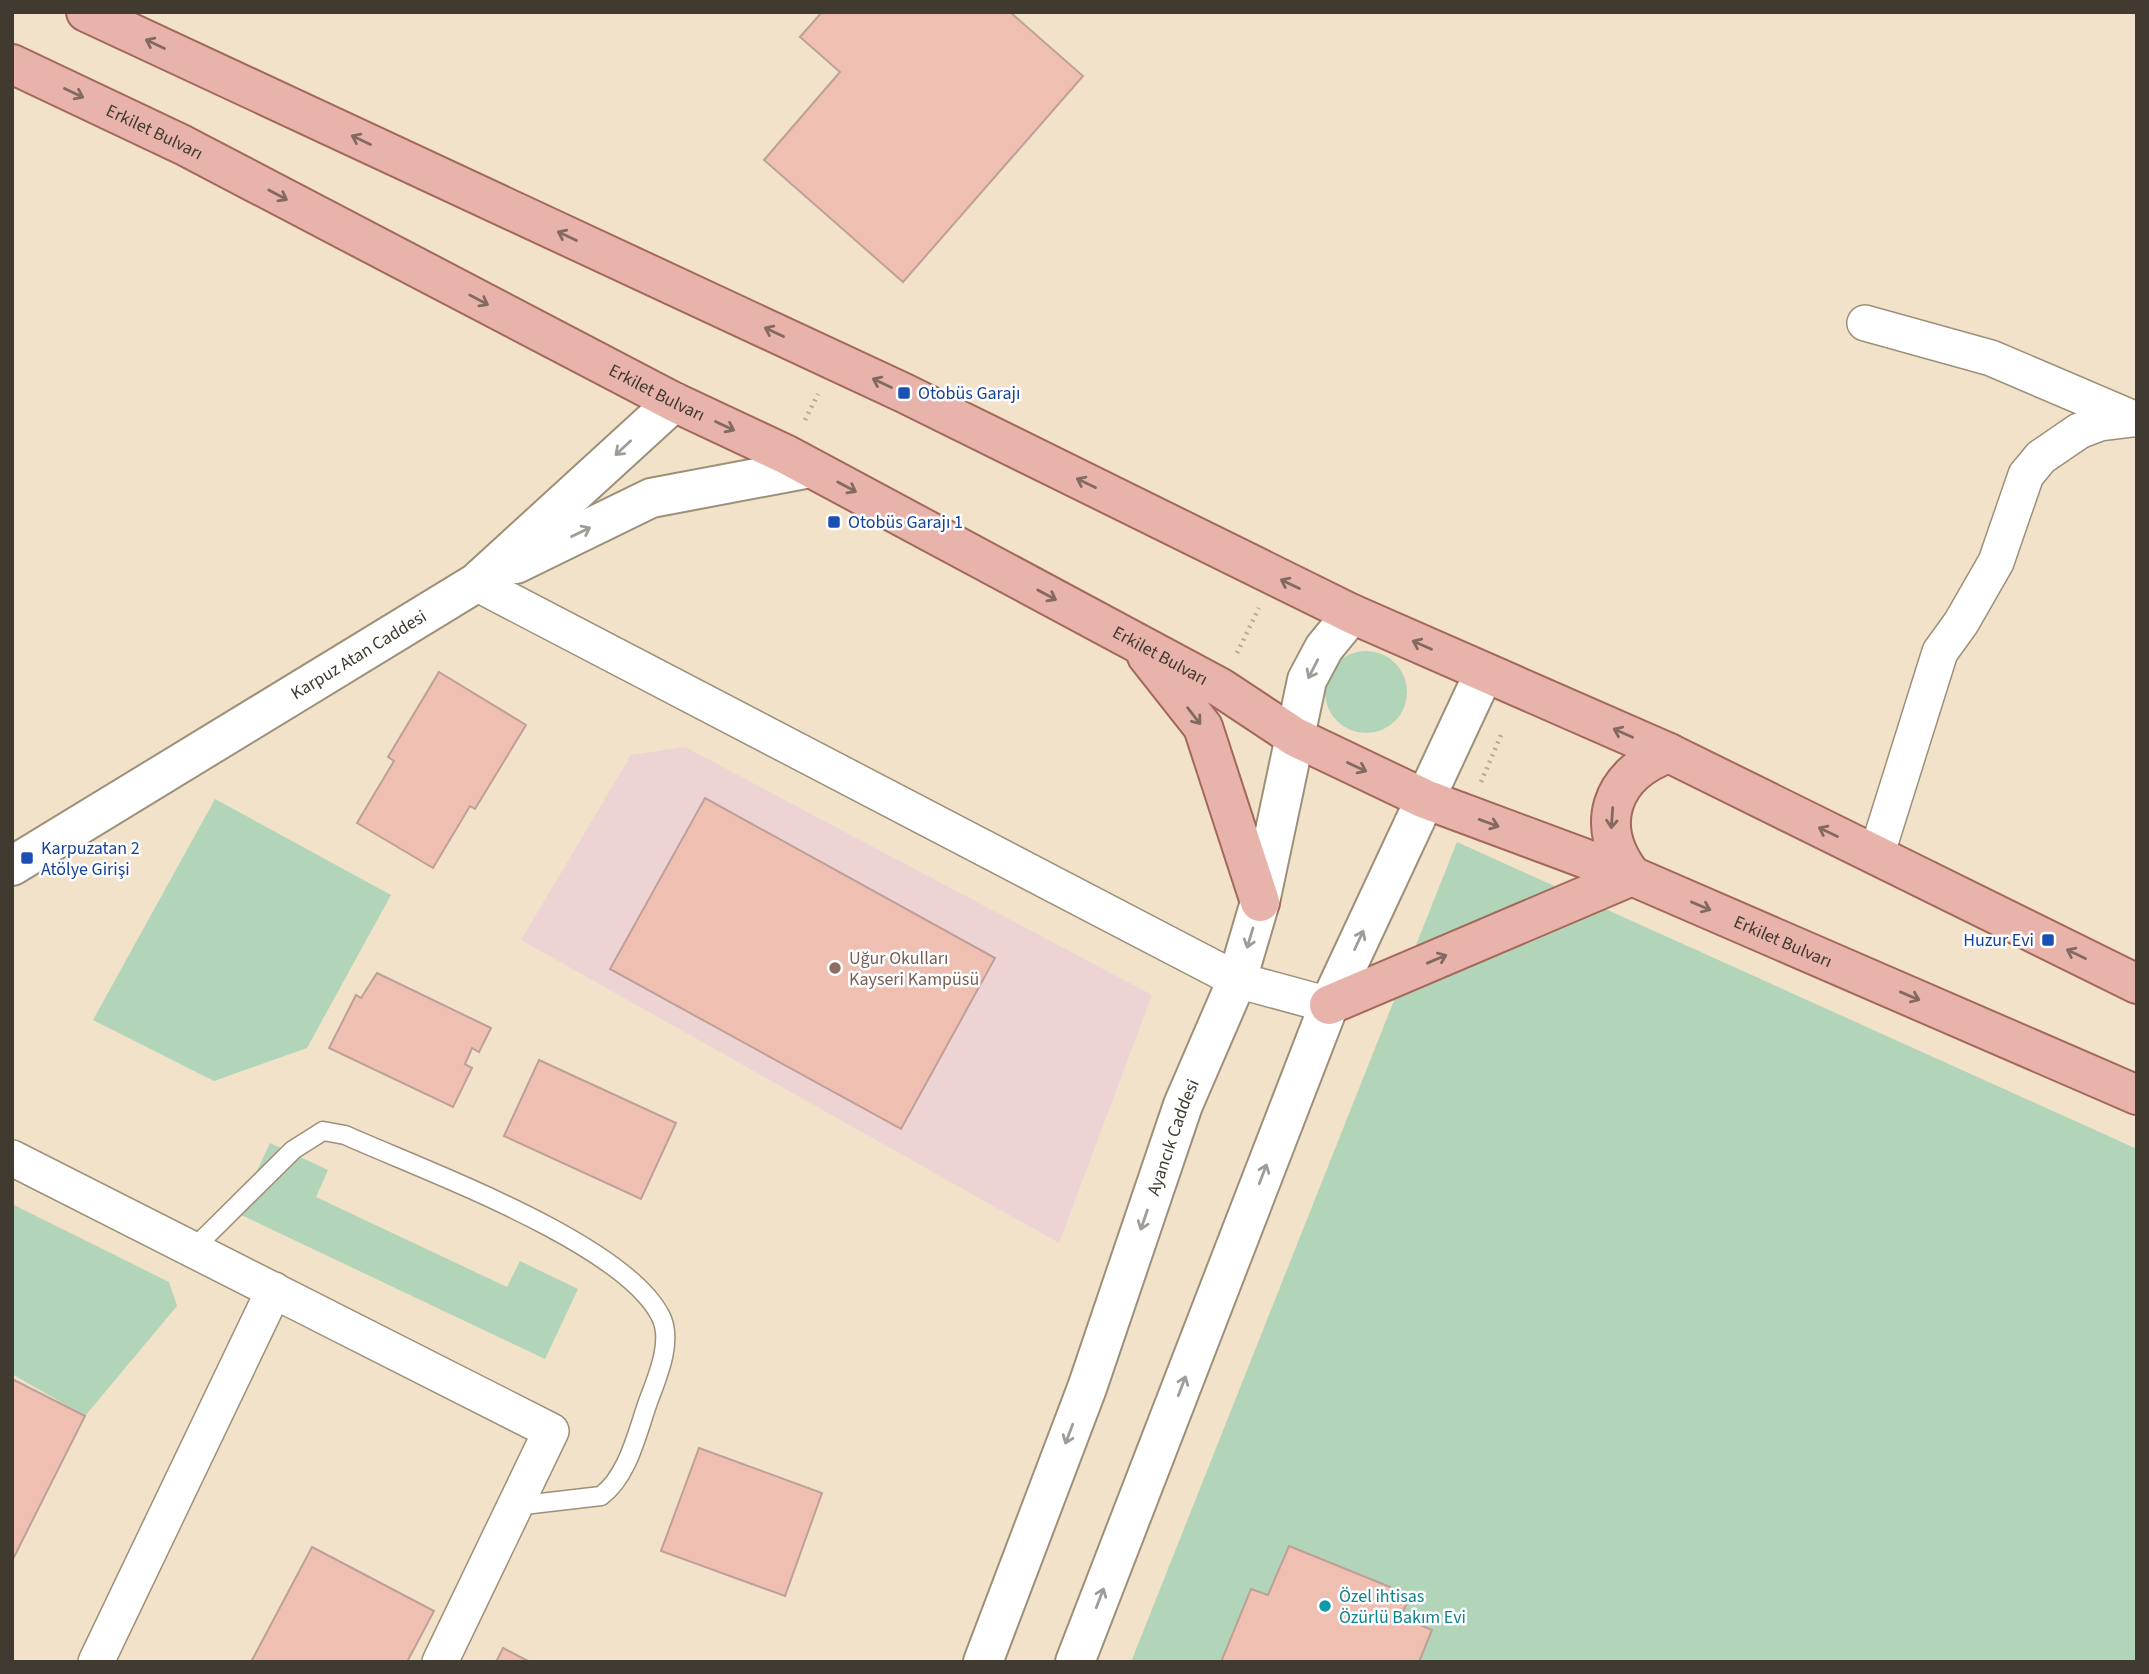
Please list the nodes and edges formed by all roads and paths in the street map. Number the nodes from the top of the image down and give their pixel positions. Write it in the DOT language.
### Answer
graph roads {
  1 [pos="86,12"];
  2 [pos="12,64"];
  3 [pos="1865,323"];
  4 [pos="674,402"];
  5 [pos="2135,419"];
  6 [pos="810,468"];
  7 [pos="1274,576"];
  8 [pos="476,583"];
  9 [pos="1352,614"];
  10 [pos="1137,643"];
  11 [pos="1484,673"];
  12 [pos="1521,687"];
  13 [pos="1221,688"];
  14 [pos="1295,737"];
  15 [pos="1669,753"];
  16 [pos="1425,799"];
  17 [pos="1467,814"];
  18 [pos="1876,856"];
  19 [pos="12,866"];
  20 [pos="1632,876"];
  21 [pos="1260,902"];
  22 [pos="1237,980"];
  23 [pos="2137,984"];
  24 [pos="1329,1004"];
  25 [pos="2137,1095"];
  26 [pos="12,1158"];
  27 [pos="194,1249"];
  28 [pos="274,1290"];
  29 [pos="515,1506"];
  30 [pos="96,1662"];
  31 [pos="440,1662"];
  32 [pos="983,1662"];
  33 [pos="1075,1662"];
  7 -- 1 [label="main road, one-way"];
  2 -- 4 [label="main road, Erkilet Bulvarı, one-way"];
  3 -- 5 [label="street"];
  4 -- 6 [label="main road, Erkilet Bulvarı, one-way"];
  4 -- 8 [label="street, Karpuz Atan Caddesi, one-way"];
  5 -- 18 [label="street"];
  8 -- 6 [label="street, one-way"];
  6 -- 10 [label="main road, Erkilet Bulvarı, one-way"];
  9 -- 7 [label="main road, one-way"];
  7 -- 13 [label="path"];
  8 -- 19 [label="street, Karpuz Atan Caddesi"];
  8 -- 22 [label="street"];
  11 -- 9 [label="main road, one-way"];
  9 -- 14 [label="street, Ayancık Caddesi, one-way"];
  10 -- 13 [label="main road, Erkilet Bulvarı"];
  10 -- 21 [label="main road, one-way"];
  11 -- 12 [label="main road"];
  11 -- 16 [label="street"];
  15 -- 12 [label="main road, one-way"];
  12 -- 17 [label="path"];
  13 -- 14 [label="main road, Erkilet Bulvarı"];
  14 -- 16 [label="main road, Erkilet Bulvarı, one-way"];
  14 -- 21 [label="street, Ayancık Caddesi"];
  18 -- 15 [label="main road, one-way"];
  15 -- 20 [label="main road, one-way"];
  16 -- 17 [label="main road, Erkilet Bulvarı"];
  24 -- 16 [label="street, one-way"];
  17 -- 20 [label="main road, Erkilet Bulvarı, one-way"];
  23 -- 18 [label="main road, one-way"];
  24 -- 20 [label="main road, one-way"];
  20 -- 25 [label="main road, Erkilet Bulvarı, one-way"];
  21 -- 22 [label="street, Ayancık Caddesi, one-way"];
  22 -- 24 [label="street"];
  22 -- 32 [label="street, Ayancık Caddesi, one-way"];
  33 -- 24 [label="street, one-way"];
  26 -- 27 [label="street"];
  27 -- 28 [label="street"];
  27 -- 29 [label="lane"];
  28 -- 29 [label="street"];
  28 -- 30 [label="street"];
  29 -- 31 [label="street"];
}
